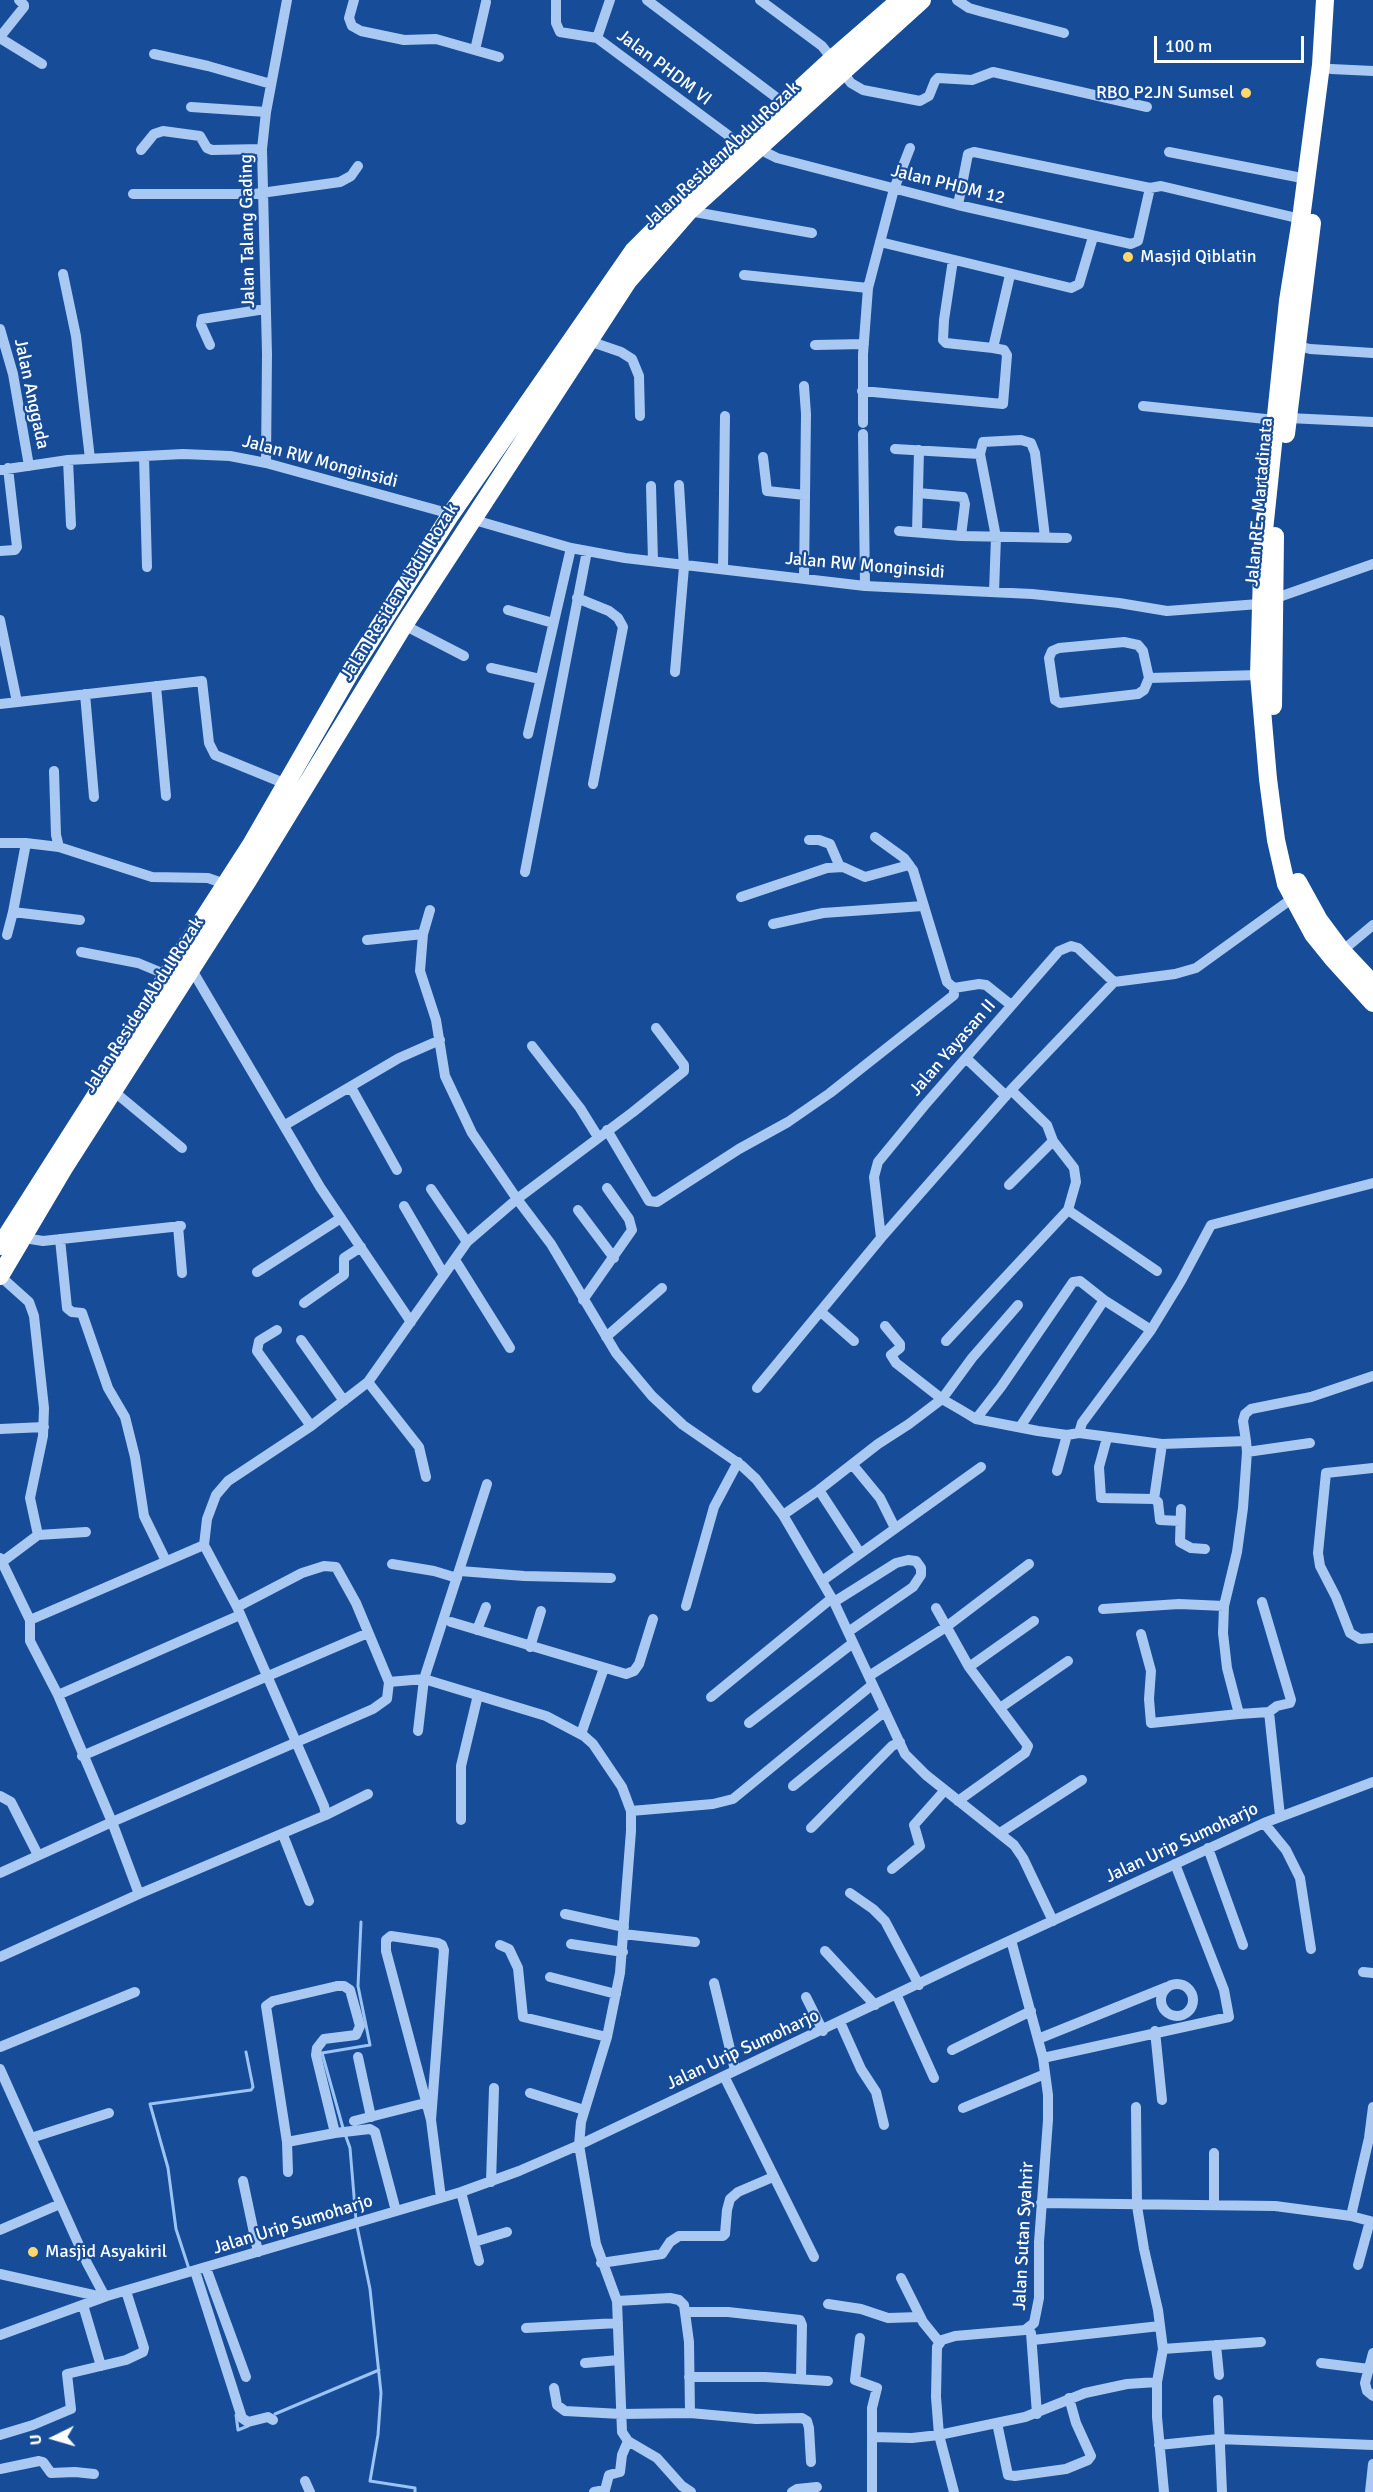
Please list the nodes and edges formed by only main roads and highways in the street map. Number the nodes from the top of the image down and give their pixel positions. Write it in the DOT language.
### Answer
graph roads {
  1 [pos="922,0"];
  2 [pos="1325,0"];
  3 [pos="1337,0"];
  4 [pos="891,3"];
  5 [pos="837,66"];
  6 [pos="1317,139"];
  7 [pos="1282,419"];
  8 [pos="1266,602"];
  9 [pos="1268,709"];
  10 [pos="1297,895"];
  11 [pos="1373,984"];
  12 [pos="1373,1003"];
  13 [pos="109,1086"];
  14 [pos="0,1246"];
  15 [pos="0,1276"];
  1 -- 5 [label="highway, Jalan Residen Abdul Rozak"];
  2 -- 6 [label="highway"];
  3 -- 6 [label="highway, Jalan RE. Martadinata"];
  4 -- 5 [label="highway, Jalan Residen Abdul Rozak"];
  5 -- 13 [label="highway, Jalan Residen Abdul Rozak"];
  5 -- 13 [label="highway, Jalan Residen Abdul Rozak"];
  6 -- 7 [label="highway, Jalan RE. Martadinata"];
  6 -- 7 [label="highway"];
  7 -- 8 [label="highway"];
  8 -- 9 [label="highway, Jalan RE. Martadinata"];
  8 -- 9 [label="highway"];
  9 -- 10 [label="highway"];
  10 -- 11 [label="highway"];
  10 -- 12 [label="highway"];
  13 -- 14 [label="highway, Jalan Residen Abdul Rozak"];
  13 -- 15 [label="highway, Jalan Residen Abdul Rozak"];
}
